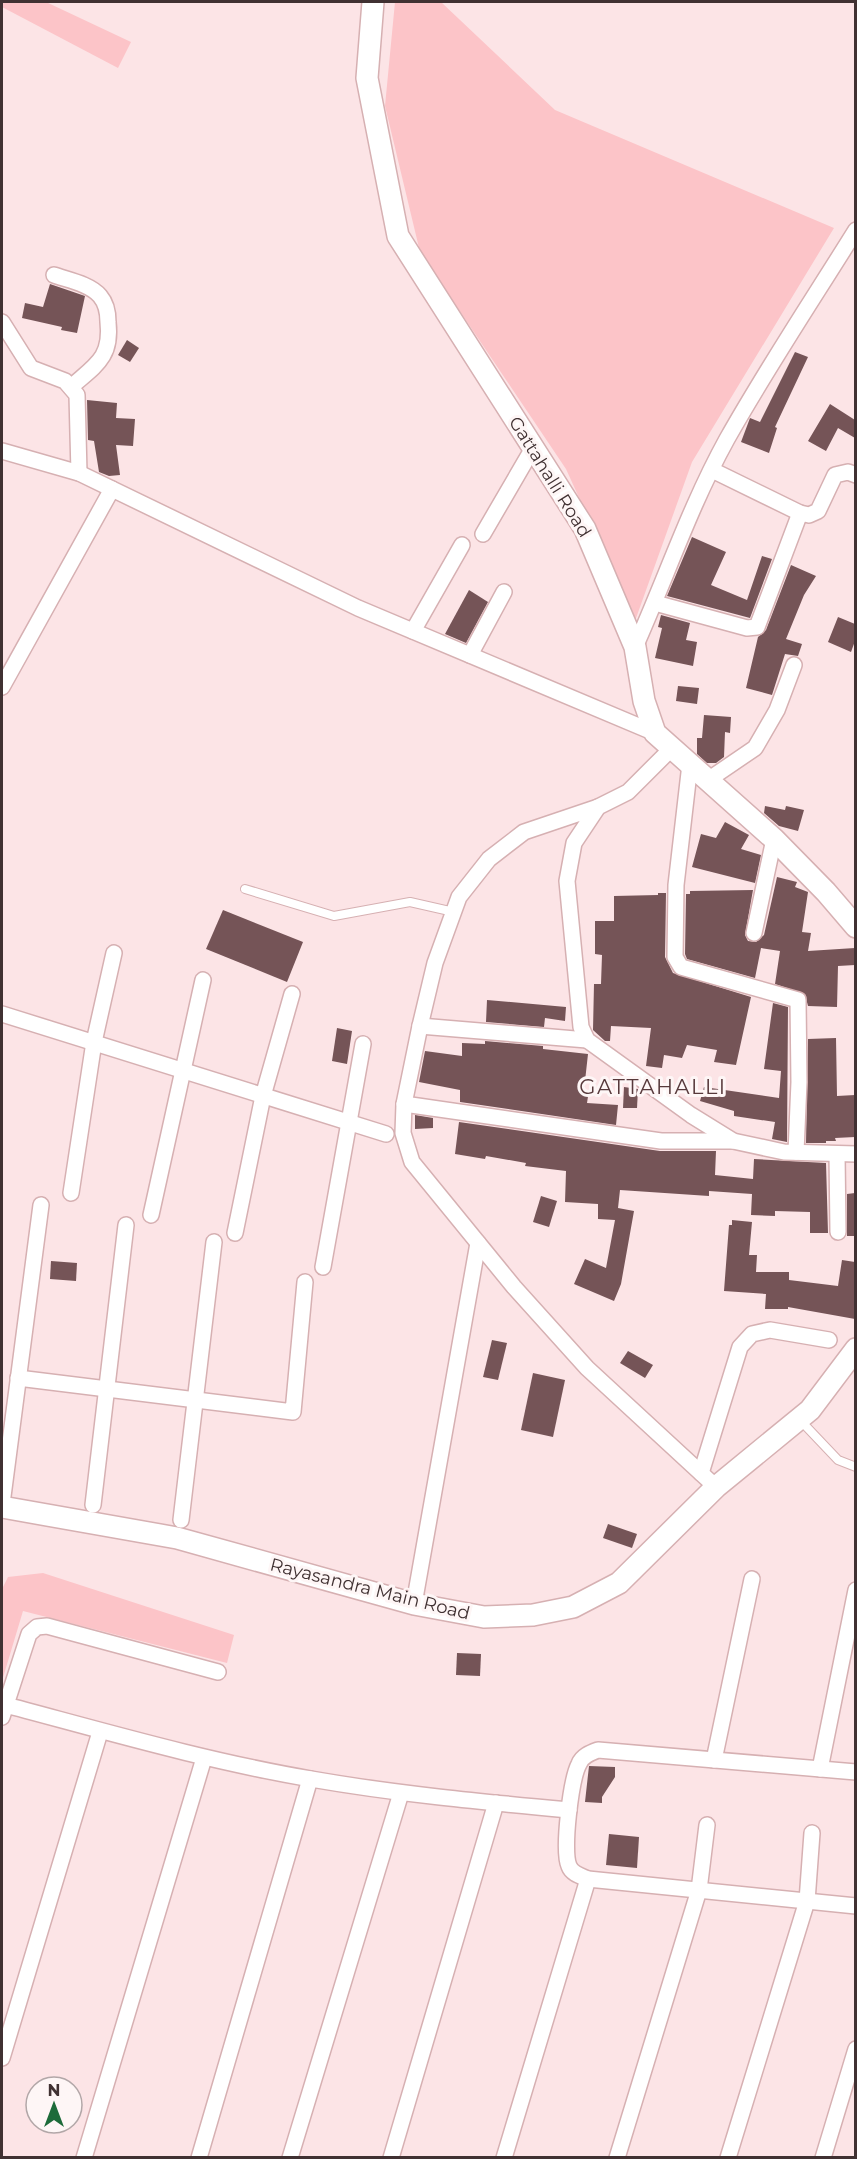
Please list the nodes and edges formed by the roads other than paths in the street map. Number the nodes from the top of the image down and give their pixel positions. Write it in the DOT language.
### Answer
graph roads {
  1 [pos="373,2"];
  2 [pos="855,230"];
  3 [pos="54,275"];
  4 [pos="2,322"];
  5 [pos="72,386"];
  6 [pos="533,448"];
  7 [pos="2,451"];
  8 [pos="712,470"];
  9 [pos="79,473"];
  10 [pos="855,475"];
  11 [pos="112,489"];
  12 [pos="800,513"];
  13 [pos="483,534"];
  14 [pos="462,545"];
  15 [pos="504,592"];
  16 [pos="655,603"];
  17 [pos="413,632"];
  18 [pos="634,647"];
  19 [pos="470,655"];
  20 [pos="794,665"];
  21 [pos="2,687"];
  22 [pos="655,733"];
  23 [pos="672,748"];
  24 [pos="690,764"];
  25 [pos="708,780"];
  26 [pos="598,807"];
  27 [pos="774,839"];
  28 [pos="246,889"];
  29 [pos="454,912"];
  30 [pos="855,927"];
  31 [pos="754,933"];
  32 [pos="114,953"];
  33 [pos="203,980"];
  34 [pos="292,994"];
  35 [pos="2,1014"];
  36 [pos="420,1026"];
  37 [pos="587,1040"];
  38 [pos="94,1042"];
  39 [pos="363,1044"];
  40 [pos="183,1070"];
  41 [pos="264,1096"];
  42 [pos="404,1104"];
  43 [pos="349,1123"];
  44 [pos="386,1134"];
  45 [pos="733,1141"];
  46 [pos="795,1152"];
  47 [pos="837,1154"];
  48 [pos="855,1154"];
  49 [pos="71,1193"];
  50 [pos="41,1205"];
  51 [pos="151,1215"];
  52 [pos="126,1225"];
  53 [pos="838,1232"];
  54 [pos="235,1233"];
  55 [pos="214,1242"];
  56 [pos="478,1243"];
  57 [pos="323,1267"];
  58 [pos="305,1282"];
  59 [pos="829,1340"];
  60 [pos="855,1349"];
  61 [pos="18,1378"];
  62 [pos="107,1389"];
  63 [pos="195,1400"];
  64 [pos="799,1419"];
  65 [pos="855,1467"];
  66 [pos="708,1480"];
  67 [pos="93,1505"];
  68 [pos="2,1506"];
  69 [pos="181,1520"];
  70 [pos="752,1579"];
  71 [pos="855,1590"];
  72 [pos="414,1604"];
  73 [pos="218,1672"];
  74 [pos="3,1708"];
  75 [pos="100,1732"];
  76 [pos="204,1758"];
  77 [pos="714,1760"];
  78 [pos="820,1769"];
  79 [pos="855,1772"];
  80 [pos="310,1779"];
  81 [pos="401,1793"];
  82 [pos="496,1803"];
  83 [pos="569,1810"];
  84 [pos="707,1825"];
  85 [pos="812,1833"];
  86 [pos="588,1879"];
  87 [pos="699,1890"];
  88 [pos="807,1901"];
  89 [pos="855,1906"];
  90 [pos="855,2049"];
  91 [pos="2,2058"];
  92 [pos="84,2157"];
  93 [pos="199,2157"];
  94 [pos="290,2157"];
  95 [pos="391,2157"];
  96 [pos="504,2157"];
  97 [pos="617,2157"];
  98 [pos="728,2157"];
  99 [pos="823,2157"];
  1 -- 6 [label="main road, Gattahalli Road"];
  2 -- 8 [label="street"];
  3 -- 5 [label="street"];
  4 -- 5 [label="street"];
  5 -- 9 [label="street"];
  6 -- 13 [label="street"];
  6 -- 18 [label="main road, Gattahalli Road"];
  7 -- 9 [label="street"];
  8 -- 12 [label="street"];
  8 -- 16 [label="street"];
  9 -- 11 [label="street"];
  10 -- 12 [label="street"];
  11 -- 17 [label="street"];
  11 -- 21 [label="street"];
  12 -- 16 [label="street"];
  14 -- 17 [label="street"];
  15 -- 19 [label="street"];
  16 -- 18 [label="street"];
  17 -- 19 [label="street"];
  18 -- 22 [label="main road, Gattahalli Road"];
  19 -- 22 [label="street"];
  20 -- 25 [label="street"];
  22 -- 23 [label="main road, Gattahalli Road"];
  23 -- 24 [label="main road, Gattahalli Road"];
  23 -- 26 [label="street"];
  24 -- 25 [label="main road, Gattahalli Road"];
  24 -- 46 [label="street"];
  25 -- 27 [label="main road, Gattahalli Road"];
  26 -- 29 [label="street"];
  26 -- 37 [label="street"];
  27 -- 30 [label="main road, Gattahalli Road"];
  27 -- 31 [label="street"];
  28 -- 29 [label="lane"];
  29 -- 36 [label="street"];
  32 -- 38 [label="street"];
  33 -- 40 [label="street"];
  34 -- 41 [label="street"];
  35 -- 38 [label="street"];
  36 -- 37 [label="street"];
  36 -- 42 [label="street"];
  37 -- 45 [label="street"];
  38 -- 40 [label="street"];
  38 -- 49 [label="street"];
  39 -- 43 [label="street"];
  40 -- 41 [label="street"];
  40 -- 51 [label="street"];
  41 -- 43 [label="street"];
  41 -- 54 [label="street"];
  42 -- 45 [label="street"];
  42 -- 56 [label="street"];
  43 -- 44 [label="street"];
  43 -- 57 [label="street"];
  45 -- 46 [label="street"];
  46 -- 47 [label="street"];
  47 -- 48 [label="street"];
  47 -- 53 [label="street"];
  50 -- 61 [label="street"];
  52 -- 62 [label="street"];
  55 -- 63 [label="street"];
  56 -- 66 [label="street"];
  56 -- 72 [label="street"];
  58 -- 63 [label="street"];
  59 -- 66 [label="street"];
  60 -- 64 [label="main road, Rayasandra Main Road"];
  61 -- 62 [label="street"];
  61 -- 68 [label="street"];
  62 -- 63 [label="street"];
  62 -- 67 [label="street"];
  63 -- 69 [label="street"];
  64 -- 65 [label="lane"];
  64 -- 66 [label="main road, Rayasandra Main Road"];
  66 -- 72 [label="main road, Rayasandra Main Road"];
  68 -- 72 [label="main road, Rayasandra Main Road"];
  70 -- 77 [label="street"];
  71 -- 78 [label="street"];
  73 -- 74 [label="street"];
  74 -- 75 [label="street"];
  75 -- 76 [label="street"];
  75 -- 91 [label="street"];
  76 -- 80 [label="street"];
  76 -- 92 [label="street"];
  77 -- 78 [label="street"];
  77 -- 83 [label="street"];
  78 -- 79 [label="street"];
  80 -- 81 [label="street"];
  80 -- 93 [label="street"];
  81 -- 82 [label="street"];
  81 -- 94 [label="street"];
  82 -- 83 [label="street"];
  82 -- 95 [label="street"];
  83 -- 86 [label="street"];
  84 -- 87 [label="street"];
  85 -- 88 [label="street"];
  86 -- 87 [label="street"];
  86 -- 96 [label="street"];
  87 -- 88 [label="street"];
  87 -- 97 [label="street"];
  88 -- 89 [label="street"];
  88 -- 98 [label="street"];
  90 -- 99 [label="street"];
}
